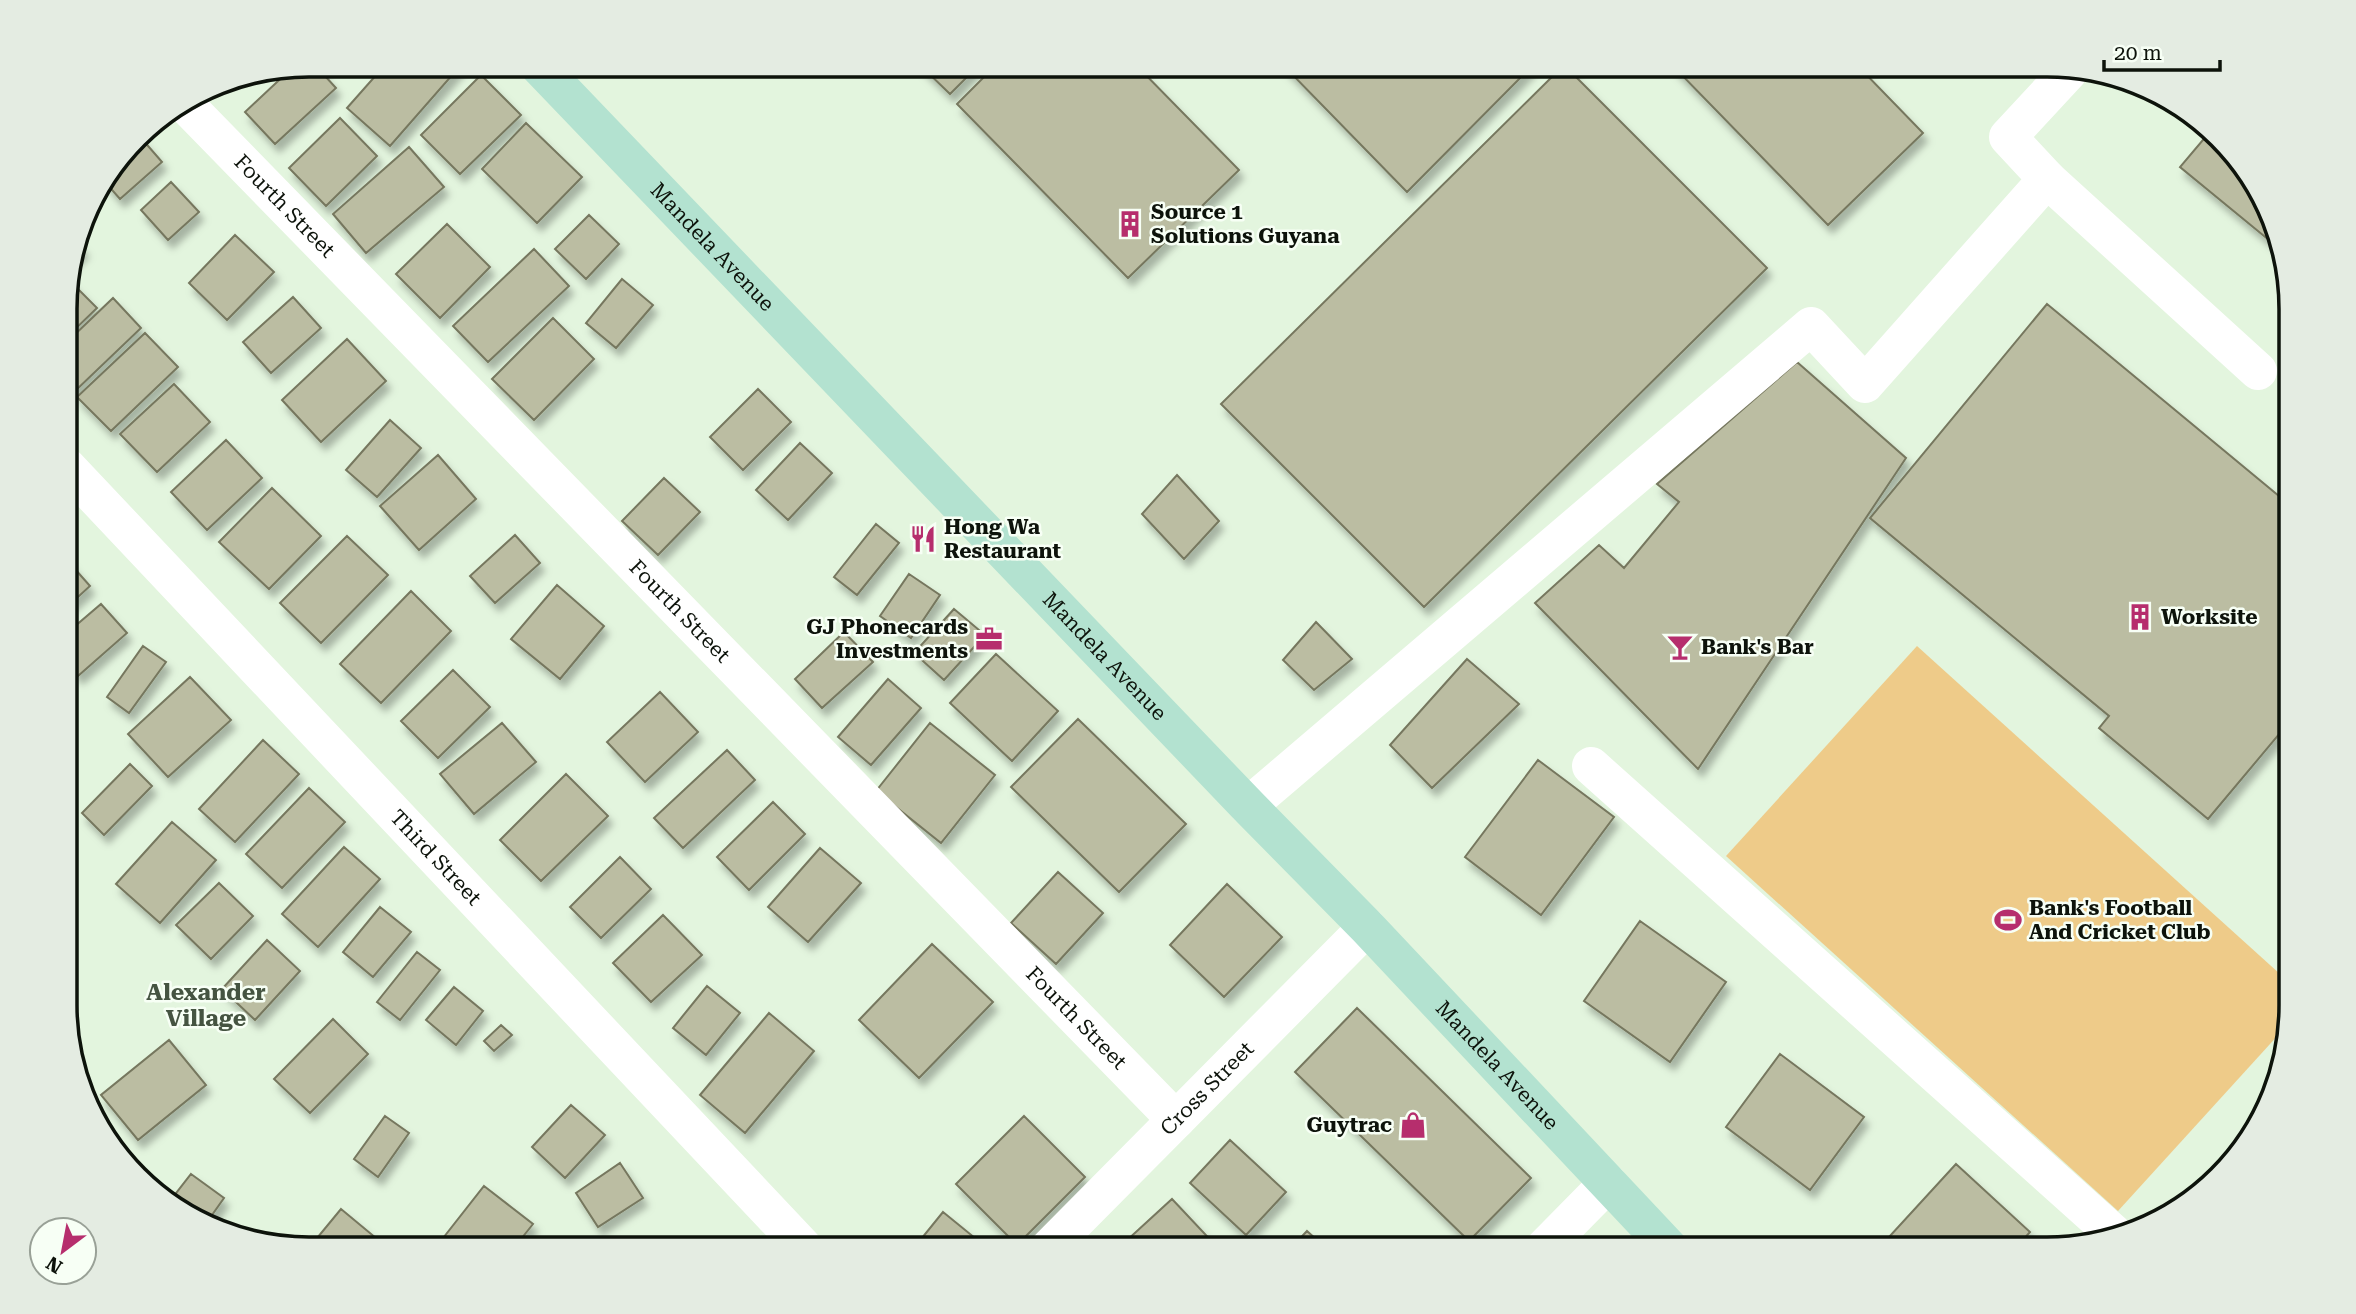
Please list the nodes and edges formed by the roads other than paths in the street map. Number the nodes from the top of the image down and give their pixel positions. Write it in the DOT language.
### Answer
graph roads {
  1 [pos="549,77"];
  2 [pos="2063,77"];
  3 [pos="191,110"];
  4 [pos="2047,178"];
  5 [pos="2258,371"];
  6 [pos="77,478"];
  7 [pos="1591,766"];
  8 [pos="1248,806"];
  9 [pos="1367,928"];
  10 [pos="1176,1121"];
  11 [pos="1608,1183"];
  12 [pos="2107,1229"];
  13 [pos="794,1237"];
  14 [pos="1060,1237"];
  15 [pos="1554,1237"];
  16 [pos="1659,1237"];
  1 -- 8 [label="main road, Mandela Avenue"];
  2 -- 4 [label="street"];
  3 -- 10 [label="street, Fourth Street"];
  4 -- 5 [label="street"];
  4 -- 8 [label="street"];
  6 -- 13 [label="street, Third Street"];
  7 -- 12 [label="street"];
  8 -- 9 [label="main road, Mandela Avenue"];
  9 -- 10 [label="street, Cross Street"];
  9 -- 11 [label="main road, Mandela Avenue"];
  10 -- 14 [label="street, Cross Street"];
  11 -- 15 [label="street"];
  11 -- 16 [label="main road, Mandela Avenue"];
}
